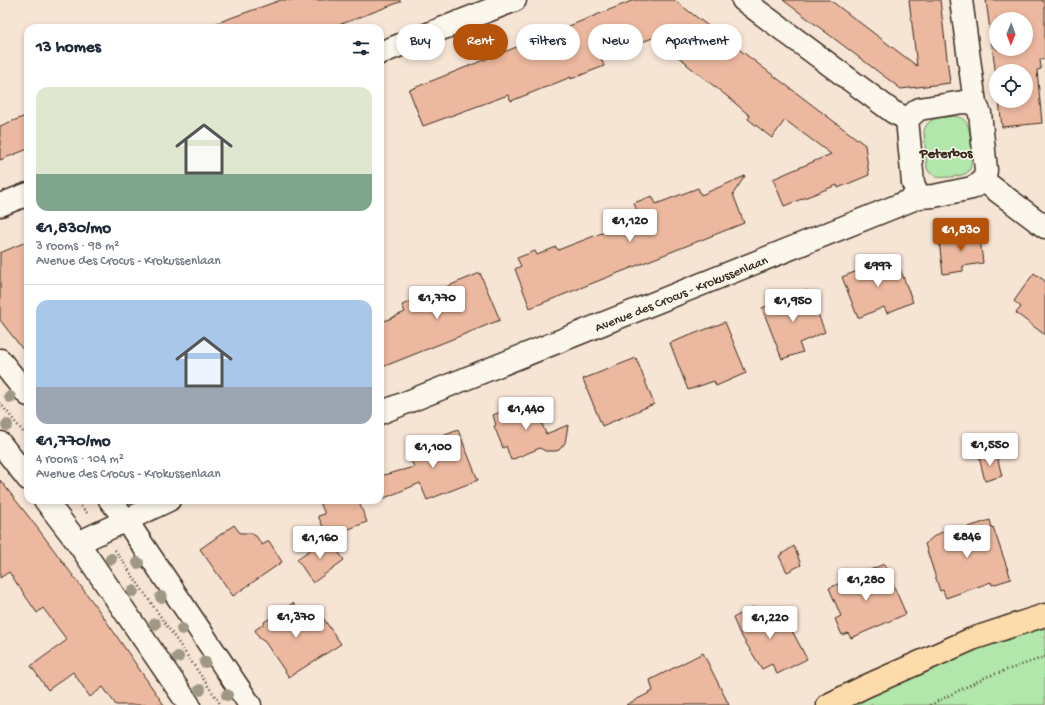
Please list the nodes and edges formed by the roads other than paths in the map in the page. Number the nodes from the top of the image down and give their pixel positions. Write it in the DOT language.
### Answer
graph roads {
  1 [pos="515,0"];
  2 [pos="743,0"];
  3 [pos="961,0"];
  4 [pos="384,51"];
  5 [pos="974,103"];
  6 [pos="907,119"];
  7 [pos="984,181"];
  8 [pos="24,196"];
  9 [pos="919,197"];
  10 [pos="0,205"];
  11 [pos="1045,227"];
  12 [pos="0,360"];
  13 [pos="24,391"];
  14 [pos="384,411"];
  15 [pos="0,443"];
  16 [pos="24,474"];
  17 [pos="47,504"];
  18 [pos="113,504"];
  19 [pos="160,504"];
  20 [pos="126,520"];
  21 [pos="78,543"];
  22 [pos="1045,616"];
  23 [pos="189,705"];
  24 [pos="250,705"];
  25 [pos="828,705"];
  1 -- 4 [label="street"];
  2 -- 6 [label="street"];
  3 -- 5 [label="street"];
  5 -- 6 [label="street"];
  5 -- 7 [label="street"];
  6 -- 9 [label="street"];
  7 -- 9 [label="street, Avenue des Crocus - Krokussenlaan"];
  7 -- 11 [label="street"];
  8 -- 10 [label="street"];
  9 -- 14 [label="street, Avenue des Crocus - Krokussenlaan"];
  12 -- 13 [label="street"];
  15 -- 16 [label="street"];
  17 -- 21 [label="street"];
  18 -- 20 [label="street"];
  19 -- 20 [label="street"];
  20 -- 21 [label="street"];
  20 -- 24 [label="street"];
  21 -- 23 [label="street"];
  22 -- 25 [label="main road"];
}
